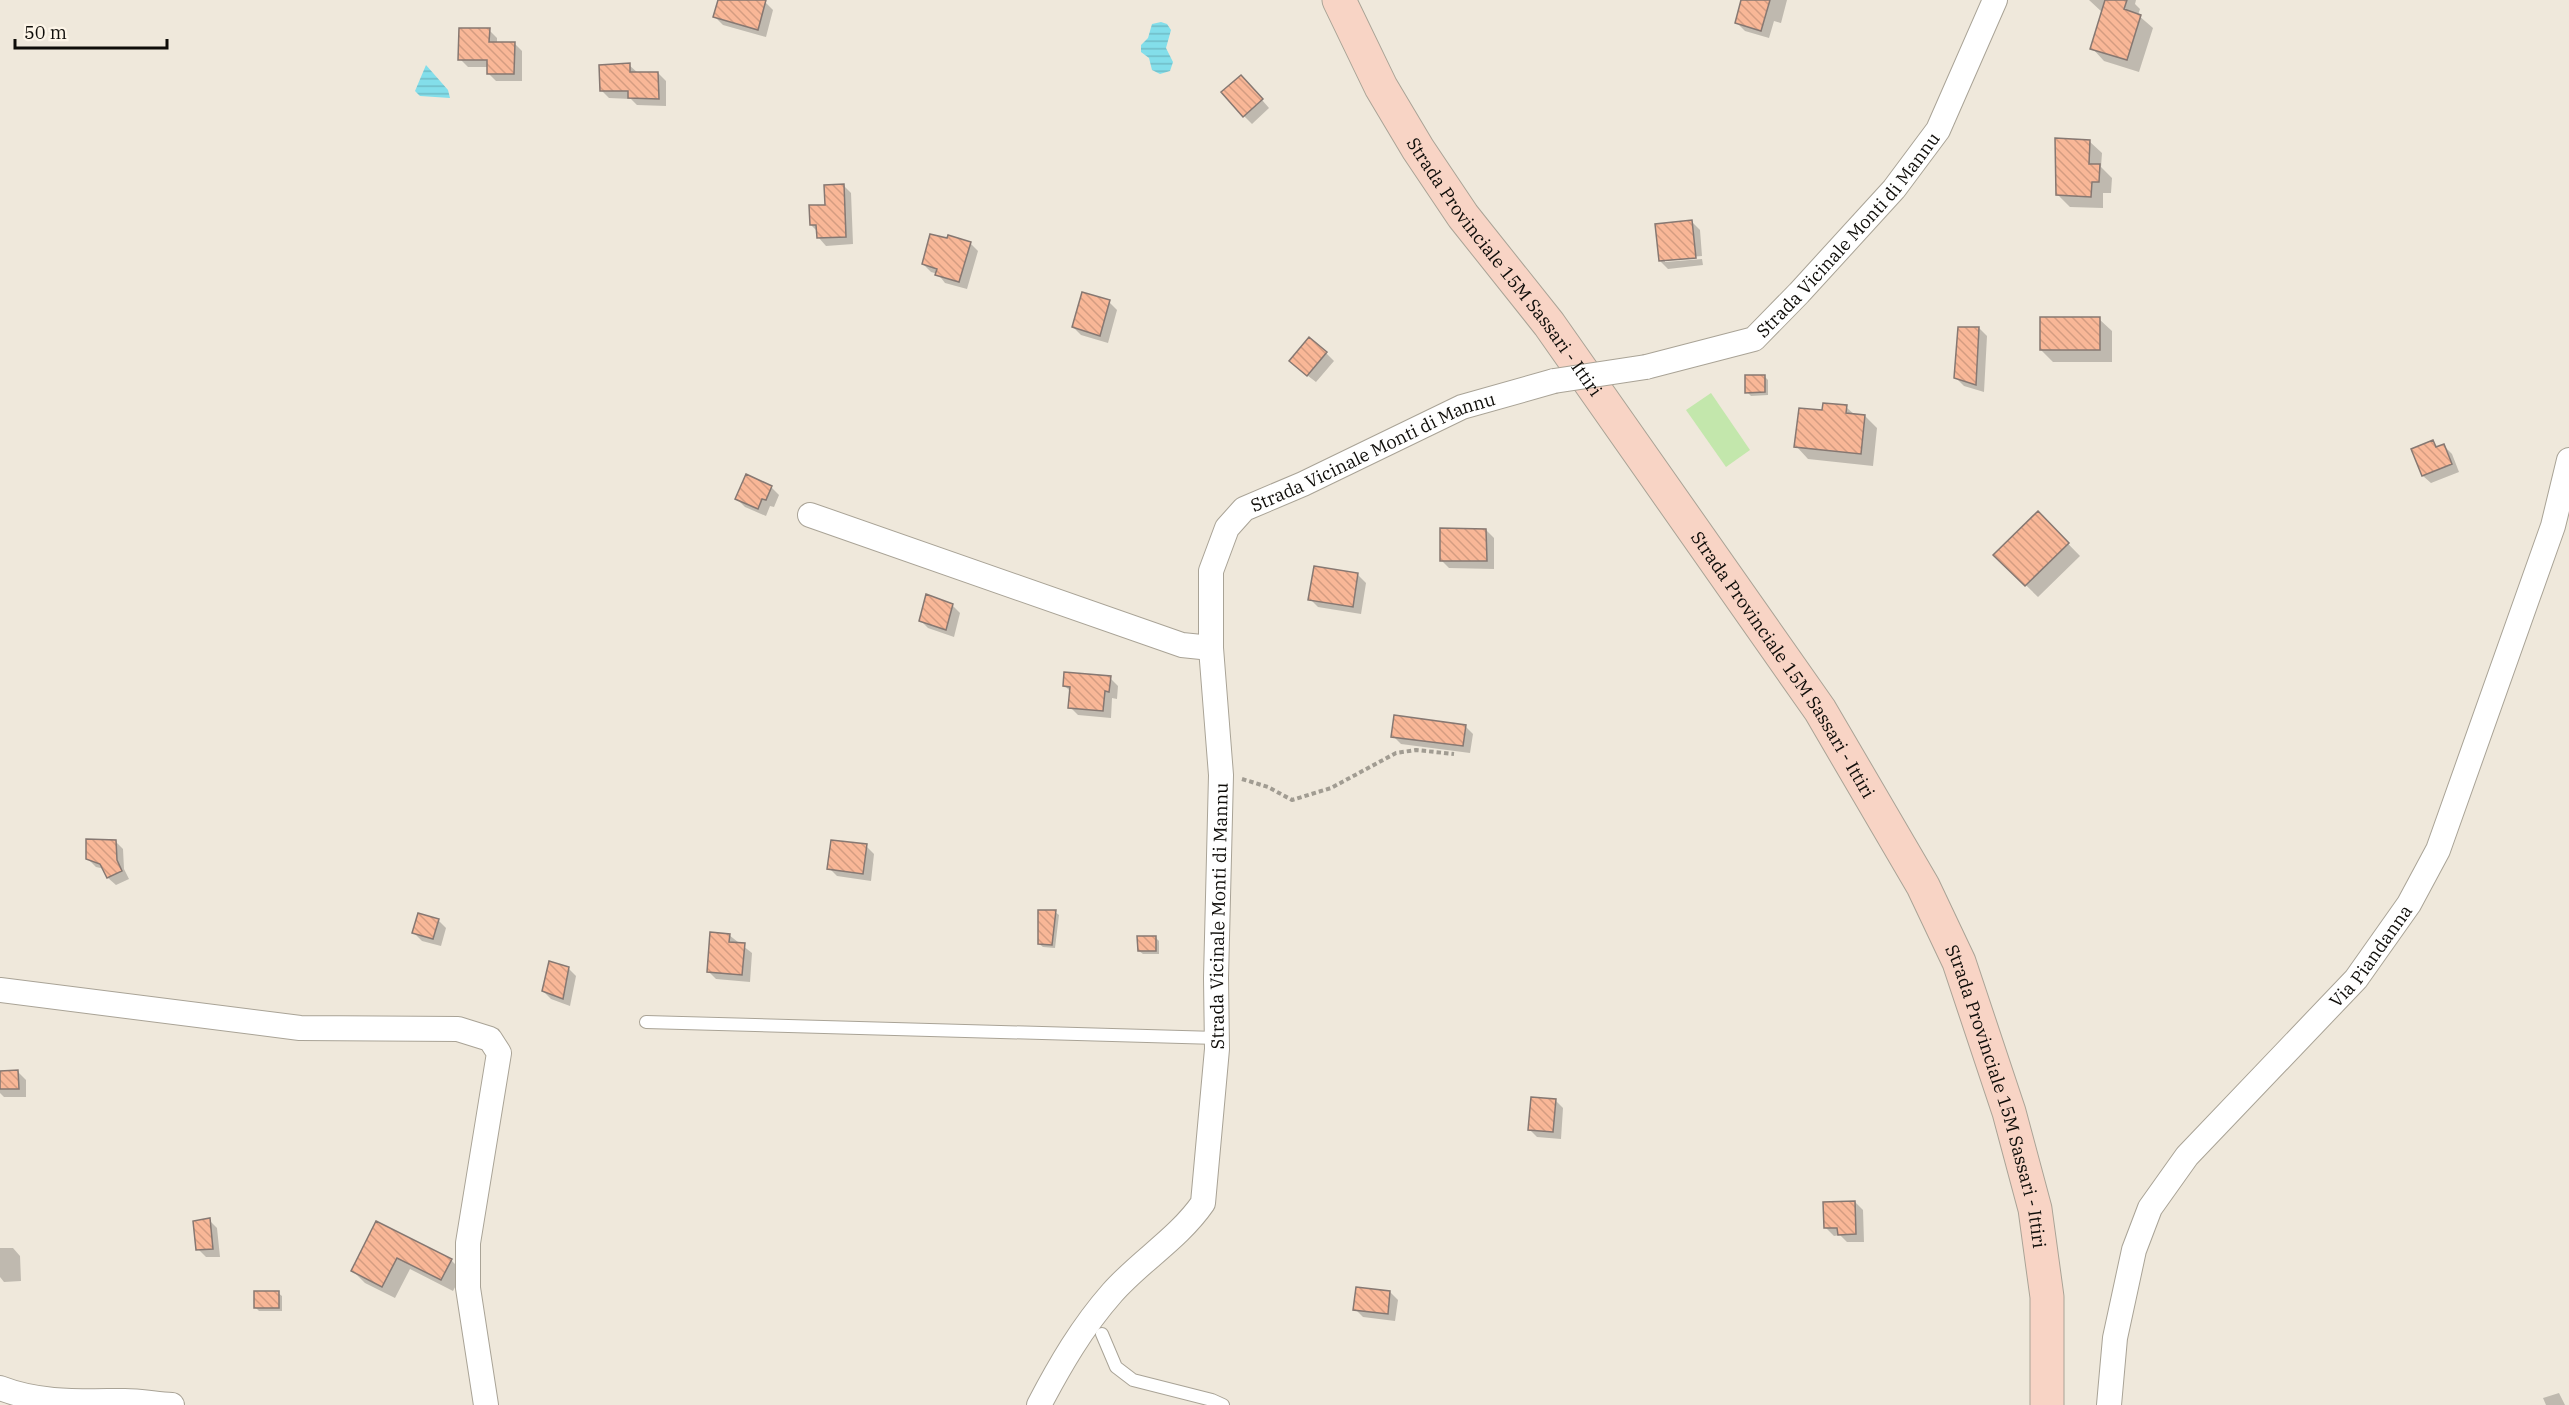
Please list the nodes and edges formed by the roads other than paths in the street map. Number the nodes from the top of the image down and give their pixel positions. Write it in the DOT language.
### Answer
graph roads {
  1 [pos="1339,0"];
  2 [pos="1995,0"];
  3 [pos="2569,460"];
  4 [pos="810,515"];
  5 [pos="1211,648"];
  6 [pos="0,990"];
  7 [pos="646,1022"];
  8 [pos="1216,1038"];
  9 [pos="1102,1334"];
  10 [pos="0,1388"];
  11 [pos="172,1405"];
  12 [pos="486,1405"];
  13 [pos="1039,1405"];
  14 [pos="1223,1405"];
  15 [pos="2048,1405"];
  16 [pos="2109,1405"];
  1 -- 15 [label="main road, Strada Provinciale 15M Sassari - Ittiri"];
  2 -- 5 [label="street, Strada Vicinale Monti di Mannu, bridge"];
  3 -- 16 [label="street, Via Piandanna"];
  4 -- 5 [label="street"];
  5 -- 8 [label="street, Strada Vicinale Monti di Mannu"];
  6 -- 12 [label="street"];
  7 -- 8 [label="lane"];
  8 -- 13 [label="street, Strada Vicinale Monti di Mannu"];
  9 -- 14 [label="lane"];
  10 -- 11 [label="street"];
}
